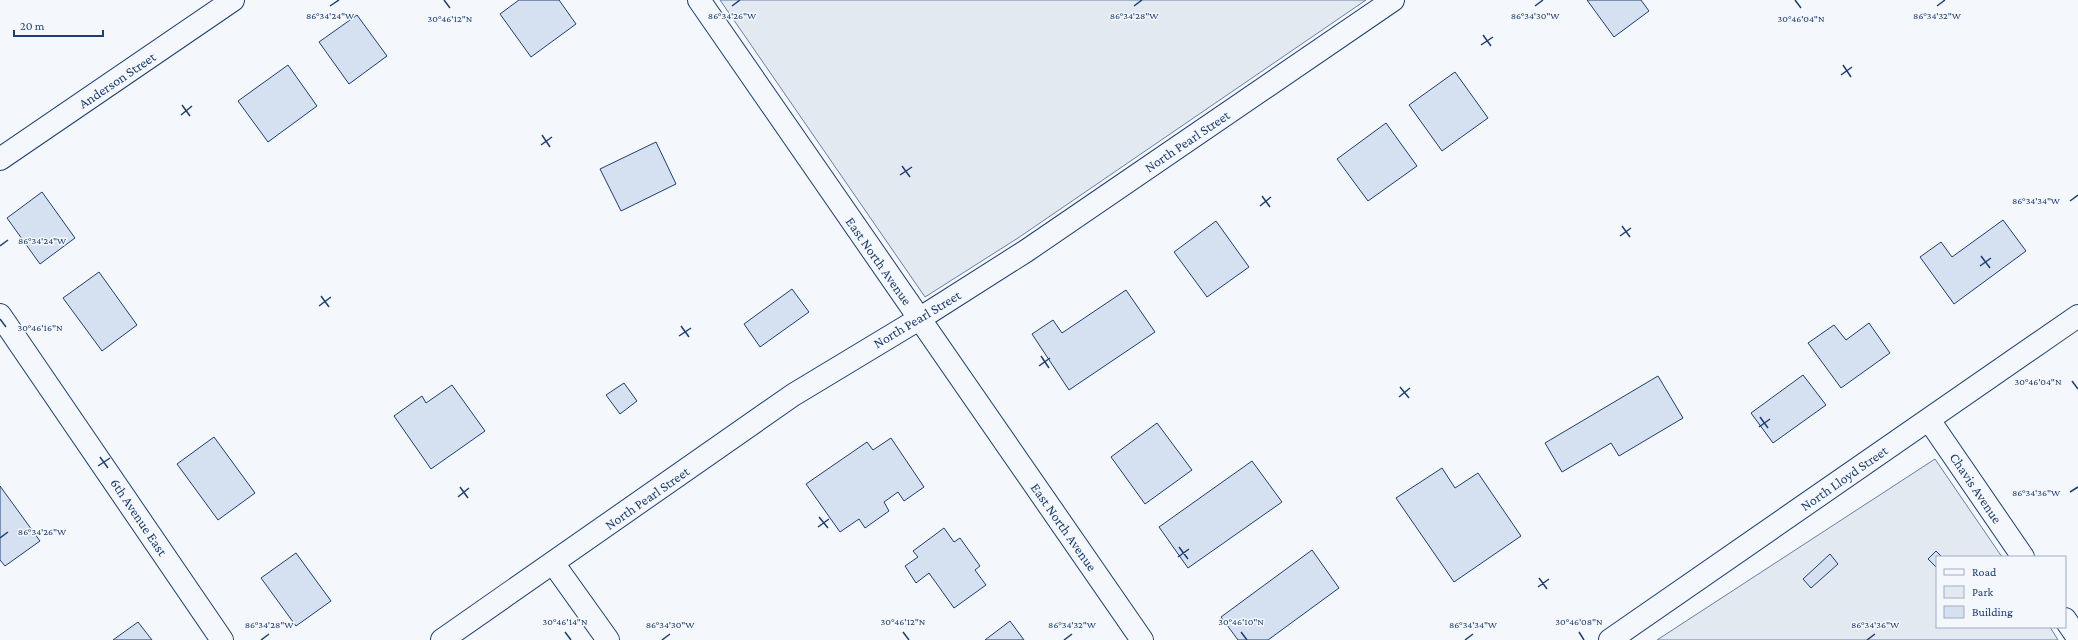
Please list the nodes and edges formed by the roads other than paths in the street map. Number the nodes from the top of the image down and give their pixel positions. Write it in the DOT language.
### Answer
graph roads {
  1 [pos="233,0"];
  2 [pos="699,0"];
  3 [pos="1393,0"];
  4 [pos="0,160"];
  5 [pos="0,315"];
  6 [pos="2078,316"];
  7 [pos="919,319"];
  8 [pos="1929,420"];
  9 [pos="2022,556"];
  10 [pos="553,563"];
  11 [pos="2066,620"];
  12 [pos="2078,638"];
  13 [pos="222,640"];
  14 [pos="442,640"];
  15 [pos="608,640"];
  16 [pos="1142,640"];
  17 [pos="1610,640"];
  1 -- 4 [label="street, Anderson Street"];
  2 -- 7 [label="street, East North Avenue"];
  3 -- 7 [label="street, North Pearl Street"];
  5 -- 13 [label="street, 6th Avenue East"];
  6 -- 8 [label="street, North Lloyd Street"];
  7 -- 10 [label="street, North Pearl Street"];
  7 -- 16 [label="street, East North Avenue"];
  8 -- 9 [label="street, Chavis Avenue"];
  8 -- 17 [label="street, North Lloyd Street"];
  10 -- 14 [label="street, North Pearl Street"];
  10 -- 15 [label="street"];
  11 -- 12 [label="street"];
}
